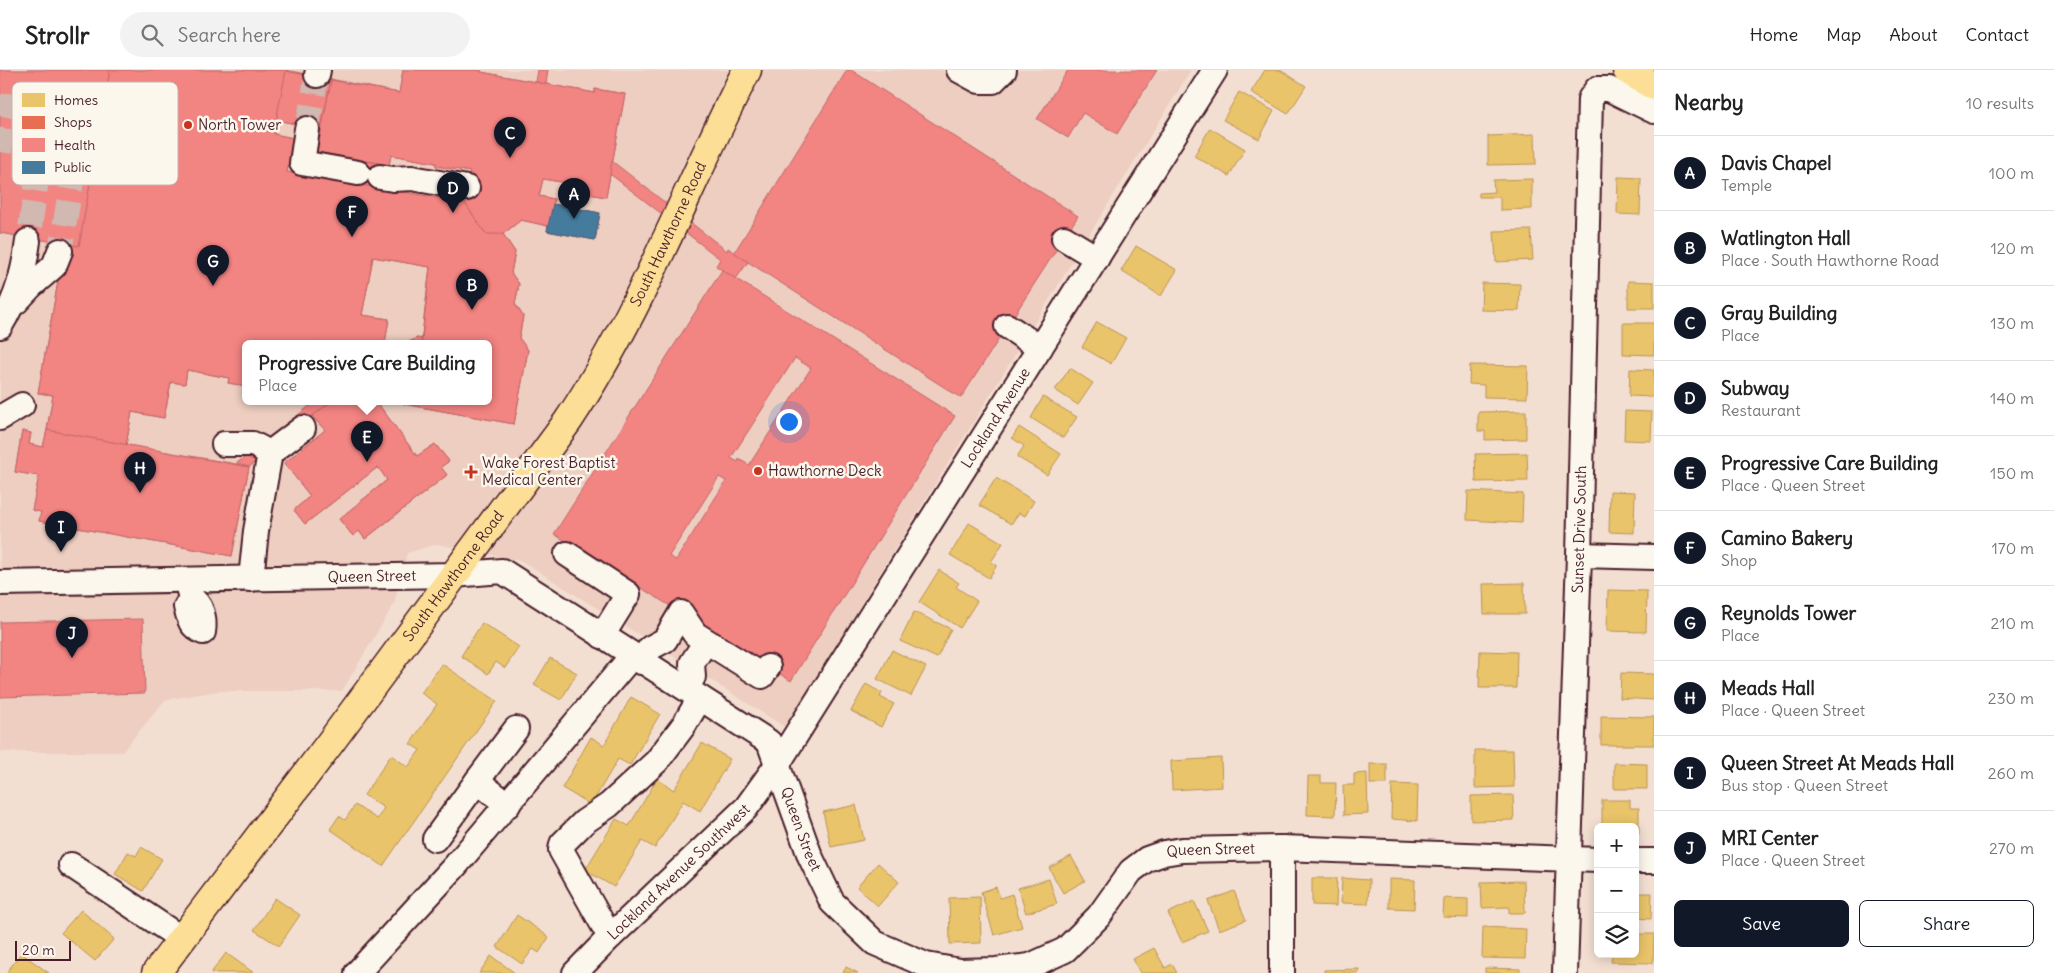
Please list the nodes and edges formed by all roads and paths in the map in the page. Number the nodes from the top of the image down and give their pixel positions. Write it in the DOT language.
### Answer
graph roads {
  1 [pos="747,70"];
  2 [pos="959,70"];
  3 [pos="1004,70"];
  4 [pos="1216,70"];
  5 [pos="1627,70"];
  6 [pos="1654,86"];
  7 [pos="1654,111"];
  8 [pos="307,129"];
  9 [pos="467,188"];
  10 [pos="1064,238"];
  11 [pos="28,241"];
  12 [pos="60,251"];
  13 [pos="1097,258"];
  14 [pos="5,318"];
  15 [pos="1007,326"];
  16 [pos="1040,348"];
  17 [pos="22,405"];
  18 [pos="0,418"];
  19 [pos="303,428"];
  20 [pos="224,444"];
  21 [pos="270,453"];
  22 [pos="567,554"];
  23 [pos="1579,554"];
  24 [pos="1654,557"];
  25 [pos="453,575"];
  26 [pos="251,579"];
  27 [pos="0,583"];
  28 [pos="602,636"];
  29 [pos="716,641"];
  30 [pos="641,655"];
  31 [pos="768,667"];
  32 [pos="693,688"];
  33 [pos="516,729"];
  34 [pos="777,765"];
  35 [pos="477,781"];
  36 [pos="508,805"];
  37 [pos="436,839"];
  38 [pos="1282,848"];
  39 [pos="1568,859"];
  40 [pos="1594,860"];
  41 [pos="1639,861"];
  42 [pos="1654,861"];
  43 [pos="71,865"];
  44 [pos="610,937"];
  45 [pos="182,939"];
  46 [pos="996,972"];
  47 [pos="156,973"];
  48 [pos="357,973"];
  49 [pos="575,973"];
  50 [pos="1282,973"];
  51 [pos="1565,973"];
  1 -- 25 [label="main road, South Hawthorne Road"];
  2 -- 3 [label="street"];
  4 -- 13 [label="street, Lockland Avenue"];
  5 -- 6 [label="main road"];
  7 -- 23 [label="street, Sunset Drive South"];
  8 -- 9 [label="street"];
  10 -- 13 [label="street"];
  11 -- 14 [label="street"];
  12 -- 14 [label="street"];
  13 -- 16 [label="street, Lockland Avenue"];
  15 -- 16 [label="street"];
  16 -- 34 [label="street, Lockland Avenue"];
  17 -- 18 [label="street"];
  19 -- 21 [label="street"];
  20 -- 21 [label="street"];
  21 -- 26 [label="street"];
  22 -- 28 [label="street"];
  23 -- 24 [label="street"];
  23 -- 39 [label="street, Sunset Drive South"];
  25 -- 26 [label="street, Queen Street"];
  25 -- 28 [label="street, Queen Street"];
  25 -- 45 [label="main road, South Hawthorne Road"];
  26 -- 27 [label="street, Queen Street"];
  28 -- 30 [label="street, Queen Street"];
  29 -- 30 [label="street"];
  29 -- 31 [label="street"];
  29 -- 32 [label="street"];
  30 -- 32 [label="street, Queen Street"];
  30 -- 36 [label="street"];
  32 -- 34 [label="street, Queen Street"];
  32 -- 44 [label="street"];
  33 -- 35 [label="street"];
  34 -- 44 [label="street, Lockland Avenue Southwest"];
  34 -- 46 [label="street, Queen Street"];
  35 -- 36 [label="street"];
  35 -- 37 [label="street"];
  36 -- 48 [label="street"];
  38 -- 39 [label="street, Queen Street"];
  38 -- 46 [label="street, Queen Street"];
  38 -- 50 [label="street"];
  39 -- 40 [label="street, Queen Street"];
  39 -- 51 [label="street, Sunset Drive South"];
  41 -- 42 [label="street"];
  43 -- 45 [label="street"];
  44 -- 49 [label="street, Lockland Avenue Southwest"];
  45 -- 47 [label="main road, South Hawthorne Road"];
}
